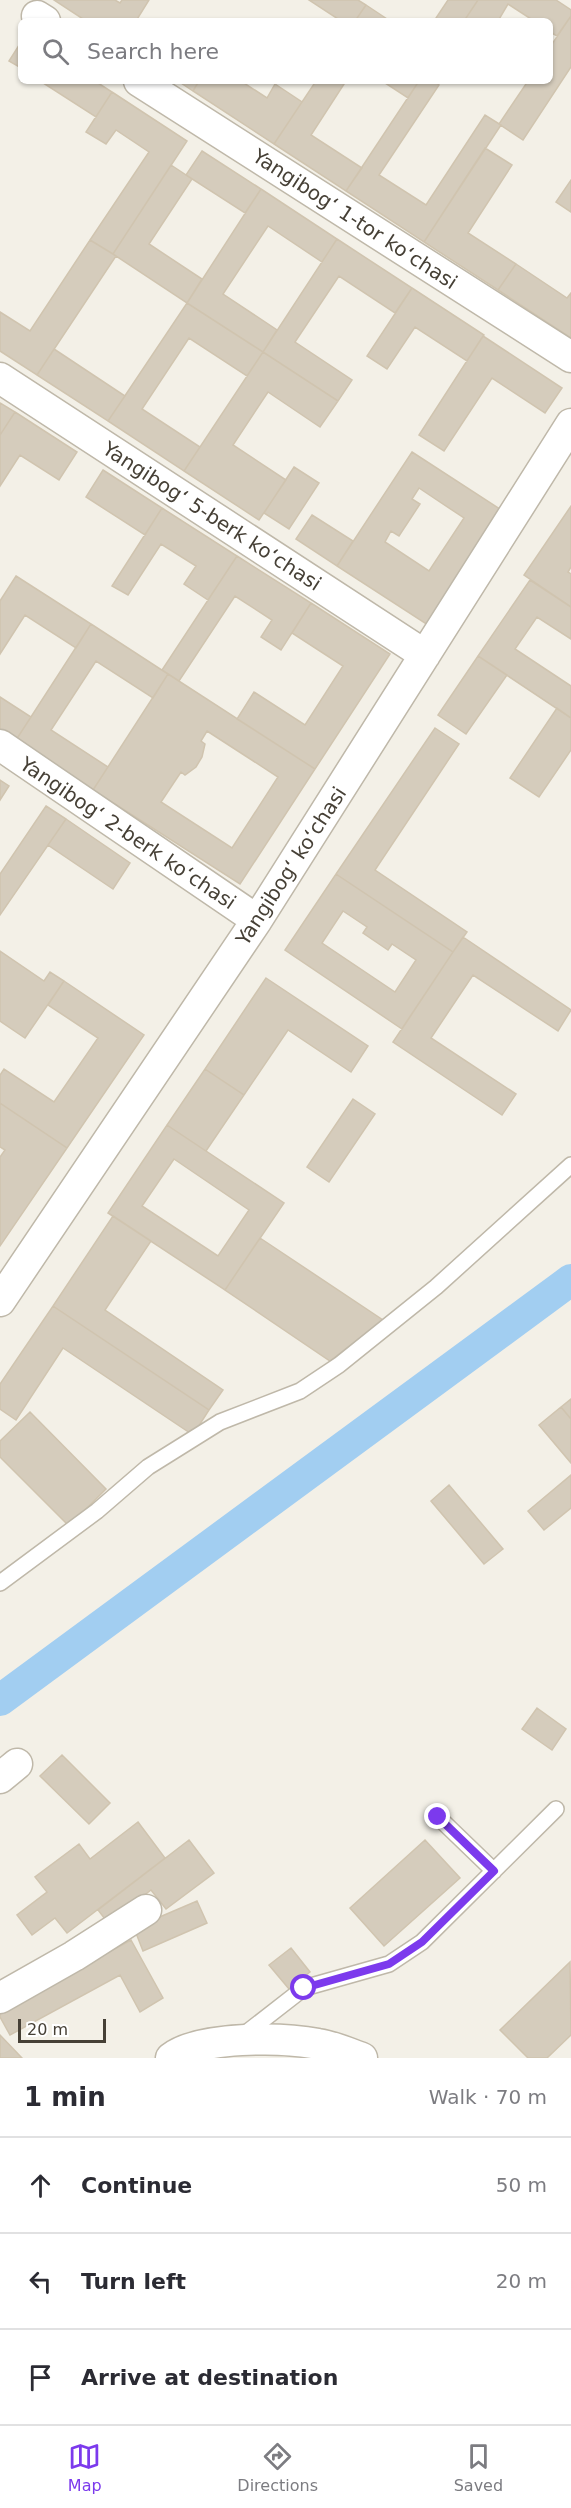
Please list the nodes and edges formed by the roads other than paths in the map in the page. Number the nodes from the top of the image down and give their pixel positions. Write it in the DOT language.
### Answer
graph roads {
  1 [pos="144,84"];
  2 [pos="571,357"];
  3 [pos="0,378"];
  4 [pos="571,424"];
  5 [pos="425,655"];
  6 [pos="0,745"];
  7 [pos="257,920"];
  8 [pos="571,1164"];
  9 [pos="0,1301"];
  10 [pos="0,1583"];
  11 [pos="556,1809"];
  12 [pos="438,1817"];
  13 [pos="494,1871"];
  14 [pos="146,1910"];
  15 [pos="0,1998"];
  16 [pos="238,2039"];
  17 [pos="171,2058"];
  18 [pos="363,2058"];
  1 -- 2 [label="street, Yangibogʻ 1-tor koʻchasi"];
  3 -- 5 [label="street, Yangibogʻ 5-berk koʻchasi"];
  4 -- 5 [label="street, Yangibogʻ koʻchasi"];
  5 -- 7 [label="street, Yangibogʻ koʻchasi"];
  6 -- 7 [label="street, Yangibogʻ 2-berk koʻchasi"];
  7 -- 9 [label="street, Yangibogʻ koʻchasi"];
  8 -- 10 [label="lane"];
  11 -- 13 [label="lane"];
  12 -- 13 [label="lane"];
  13 -- 16 [label="lane"];
  14 -- 15 [label="street"];
  16 -- 17 [label="street"];
  16 -- 18 [label="street"];
}
